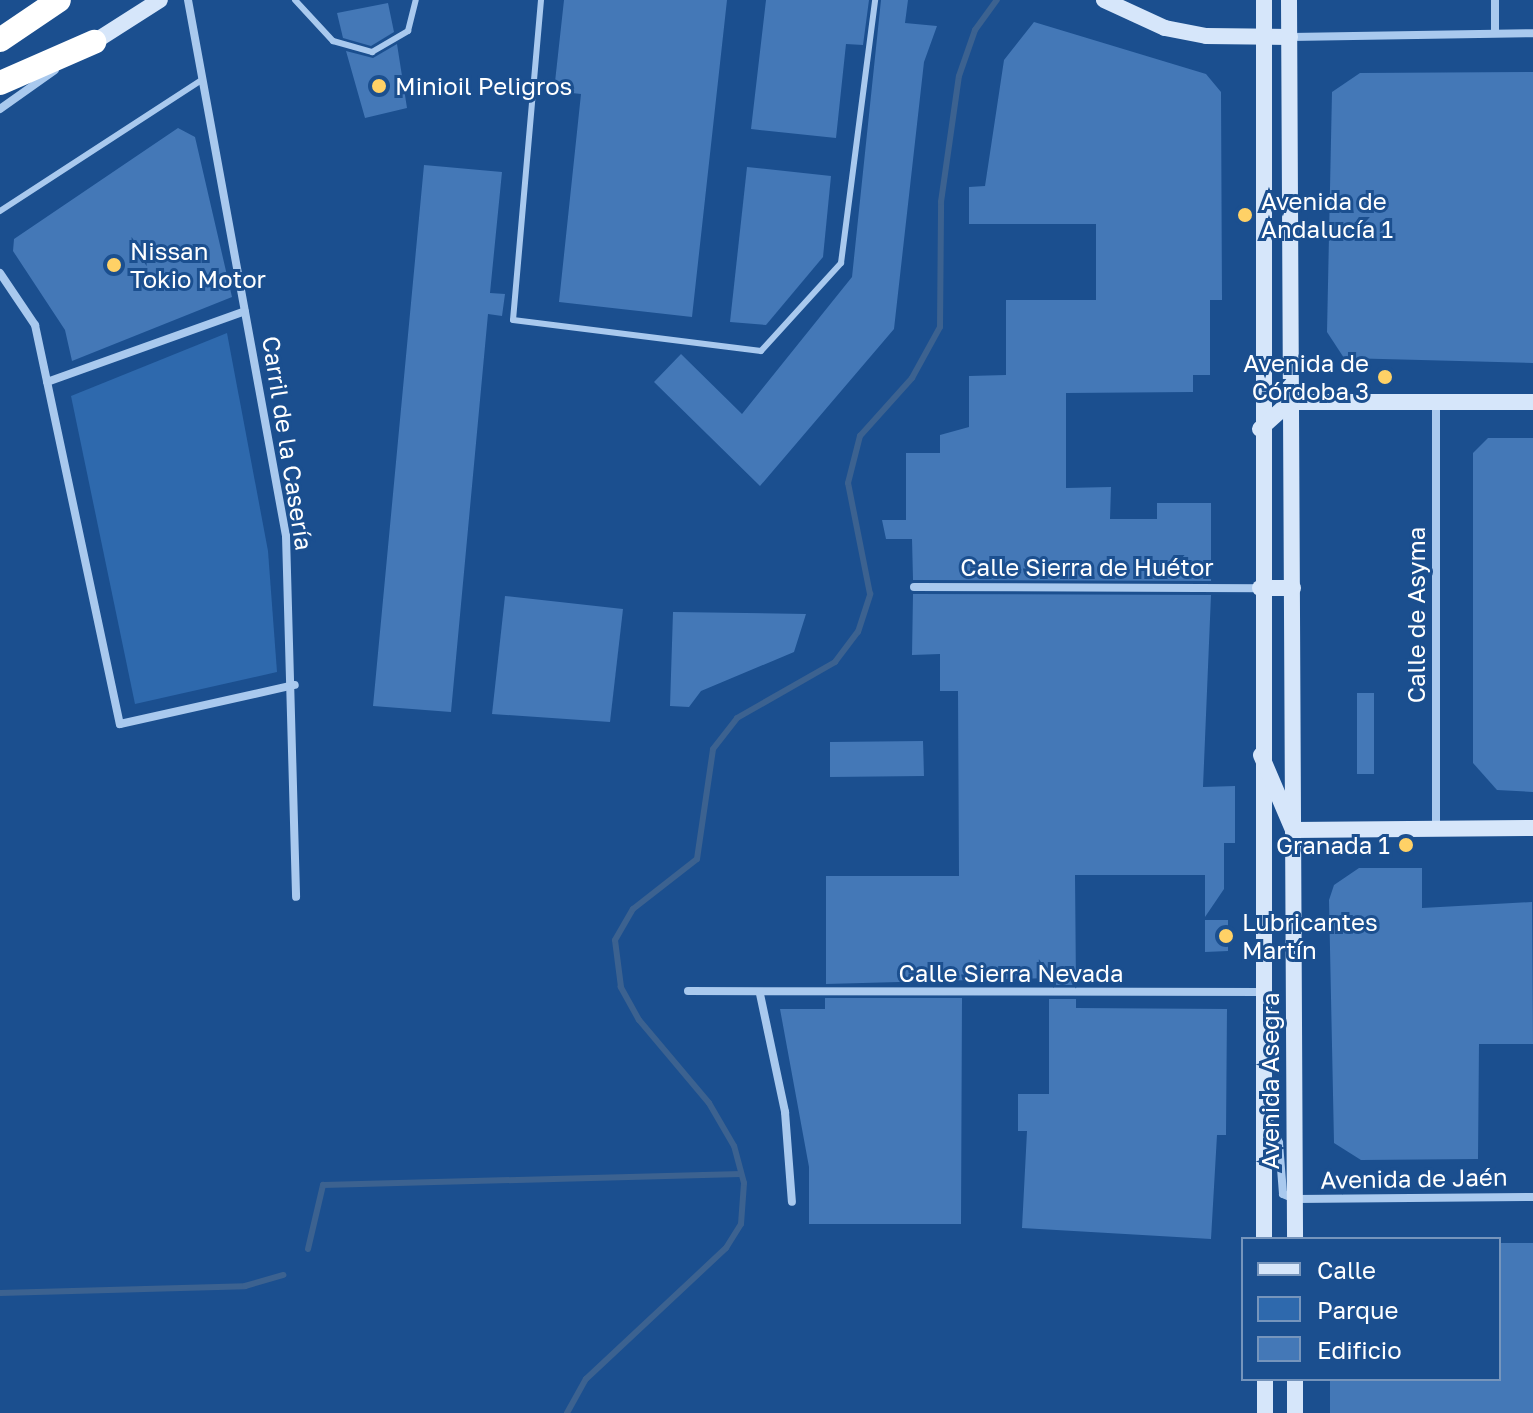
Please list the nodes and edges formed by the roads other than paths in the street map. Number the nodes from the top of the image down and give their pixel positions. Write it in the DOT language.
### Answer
graph roads {
  1 [pos="59,0"];
  2 [pos="160,0"];
  3 [pos="188,0"];
  4 [pos="295,0"];
  5 [pos="416,0"];
  6 [pos="541,0"];
  7 [pos="875,0"];
  8 [pos="1104,0"];
  9 [pos="1264,0"];
  10 [pos="1289,0"];
  11 [pos="1495,0"];
  12 [pos="1495,33"];
  13 [pos="1533,33"];
  14 [pos="1290,37"];
  15 [pos="0,40"];
  16 [pos="1259,40"];
  17 [pos="94,42"];
  18 [pos="200,81"];
  19 [pos="0,83"];
  20 [pos="0,109"];
  21 [pos="0,211"];
  22 [pos="0,273"];
  23 [pos="245,311"];
  24 [pos="47,382"];
  25 [pos="1290,402"];
  26 [pos="1533,402"];
  27 [pos="1436,403"];
  28 [pos="1260,429"];
  29 [pos="914,587"];
  30 [pos="1260,588"];
  31 [pos="1293,588"];
  32 [pos="295,685"];
  33 [pos="1260,754"];
  34 [pos="1436,828"];
  35 [pos="1533,828"];
  36 [pos="1293,830"];
  37 [pos="296,897"];
  38 [pos="688,991"];
  39 [pos="1262,992"];
  40 [pos="760,994"];
  41 [pos="1263,1106"];
  42 [pos="1533,1197"];
  43 [pos="1295,1199"];
  44 [pos="792,1202"];
  45 [pos="1264,1237"];
  46 [pos="1295,1237"];
  47 [pos="1265,1381"];
  48 [pos="1295,1381"];
  49 [pos="1265,1413"];
  50 [pos="1295,1413"];
  1 -- 15 [label="highway"];
  2 -- 17 [label="street"];
  3 -- 18 [label="street, Carril de la Casería"];
  4 -- 5 [label="lane"];
  6 -- 7 [label="lane"];
  8 -- 16 [label="street"];
  9 -- 16 [label="street, Avenida Asegra"];
  10 -- 14 [label="street, Avenida Asegra"];
  11 -- 12 [label="street"];
  12 -- 13 [label="street"];
  12 -- 14 [label="street"];
  14 -- 16 [label="street"];
  14 -- 25 [label="street, Avenida Asegra"];
  16 -- 28 [label="street, Avenida Asegra"];
  17 -- 19 [label="highway"];
  17 -- 20 [label="street"];
  18 -- 21 [label="lane"];
  18 -- 23 [label="street, Carril de la Casería"];
  22 -- 24 [label="street"];
  23 -- 24 [label="street"];
  23 -- 32 [label="street, Carril de la Casería"];
  24 -- 32 [label="street"];
  25 -- 27 [label="street"];
  25 -- 28 [label="street"];
  25 -- 31 [label="street, Avenida Asegra"];
  26 -- 27 [label="street"];
  27 -- 34 [label="street, Calle de Asyma"];
  28 -- 30 [label="street, Avenida Asegra"];
  29 -- 30 [label="street, Calle Sierra de Huétor"];
  30 -- 31 [label="street"];
  30 -- 33 [label="street, Avenida Asegra"];
  31 -- 36 [label="street, Avenida Asegra"];
  32 -- 37 [label="street, Carril de la Casería"];
  33 -- 36 [label="street"];
  33 -- 39 [label="street, Avenida Asegra"];
  34 -- 35 [label="street"];
  34 -- 36 [label="street"];
  36 -- 43 [label="street, Avenida Asegra"];
  38 -- 40 [label="street, Calle Sierra Nevada"];
  39 -- 40 [label="street, Calle Sierra Nevada"];
  39 -- 41 [label="street, Avenida Asegra"];
  40 -- 44 [label="street"];
  41 -- 43 [label="street"];
  41 -- 45 [label="street, Avenida Asegra"];
  42 -- 43 [label="street, Avenida de Jaén"];
  43 -- 46 [label="street, Avenida Asegra"];
  47 -- 49 [label="street"];
  48 -- 50 [label="street"];
}
